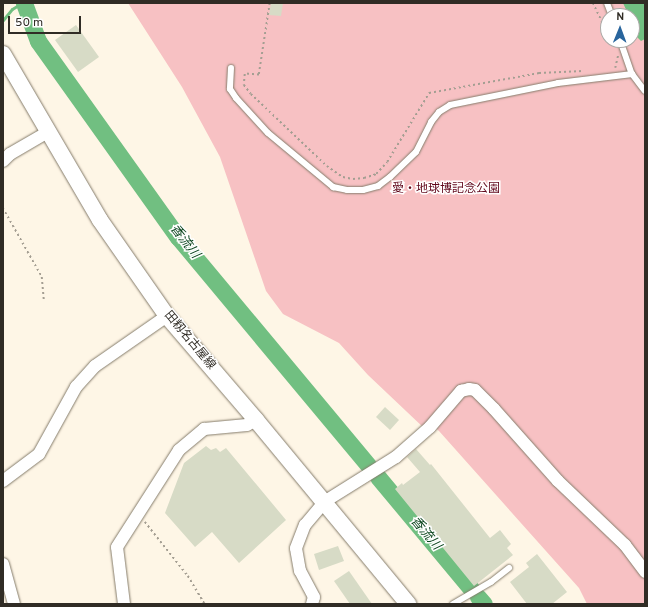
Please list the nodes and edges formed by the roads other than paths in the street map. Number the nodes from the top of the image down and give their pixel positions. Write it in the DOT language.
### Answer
graph roads {
  1 [pos="623,48"];
  2 [pos="3,54"];
  3 [pos="231,68"];
  4 [pos="632,74"];
  5 [pos="645,90"];
  6 [pos="48,132"];
  7 [pos="3,161"];
  8 [pos="167,316"];
  9 [pos="256,420"];
  10 [pos="3,480"];
  11 [pos="324,502"];
  12 [pos="3,564"];
  13 [pos="508,568"];
  14 [pos="645,572"];
  15 [pos="14,604"];
  16 [pos="124,604"];
  17 [pos="312,604"];
  18 [pos="408,604"];
  19 [pos="453,604"];
  1 -- 4 [label="lane"];
  2 -- 6 [label="main road, 田籾名古屋線"];
  3 -- 4 [label="lane"];
  4 -- 5 [label="lane"];
  6 -- 7 [label="street"];
  6 -- 8 [label="main road, 田籾名古屋線"];
  8 -- 9 [label="main road, 田籾名古屋線"];
  8 -- 10 [label="street"];
  9 -- 11 [label="main road, 田籾名古屋線"];
  9 -- 16 [label="street"];
  11 -- 14 [label="street"];
  11 -- 17 [label="street"];
  11 -- 18 [label="main road, 田籾名古屋線"];
  12 -- 15 [label="street"];
  13 -- 19 [label="lane"];
}
